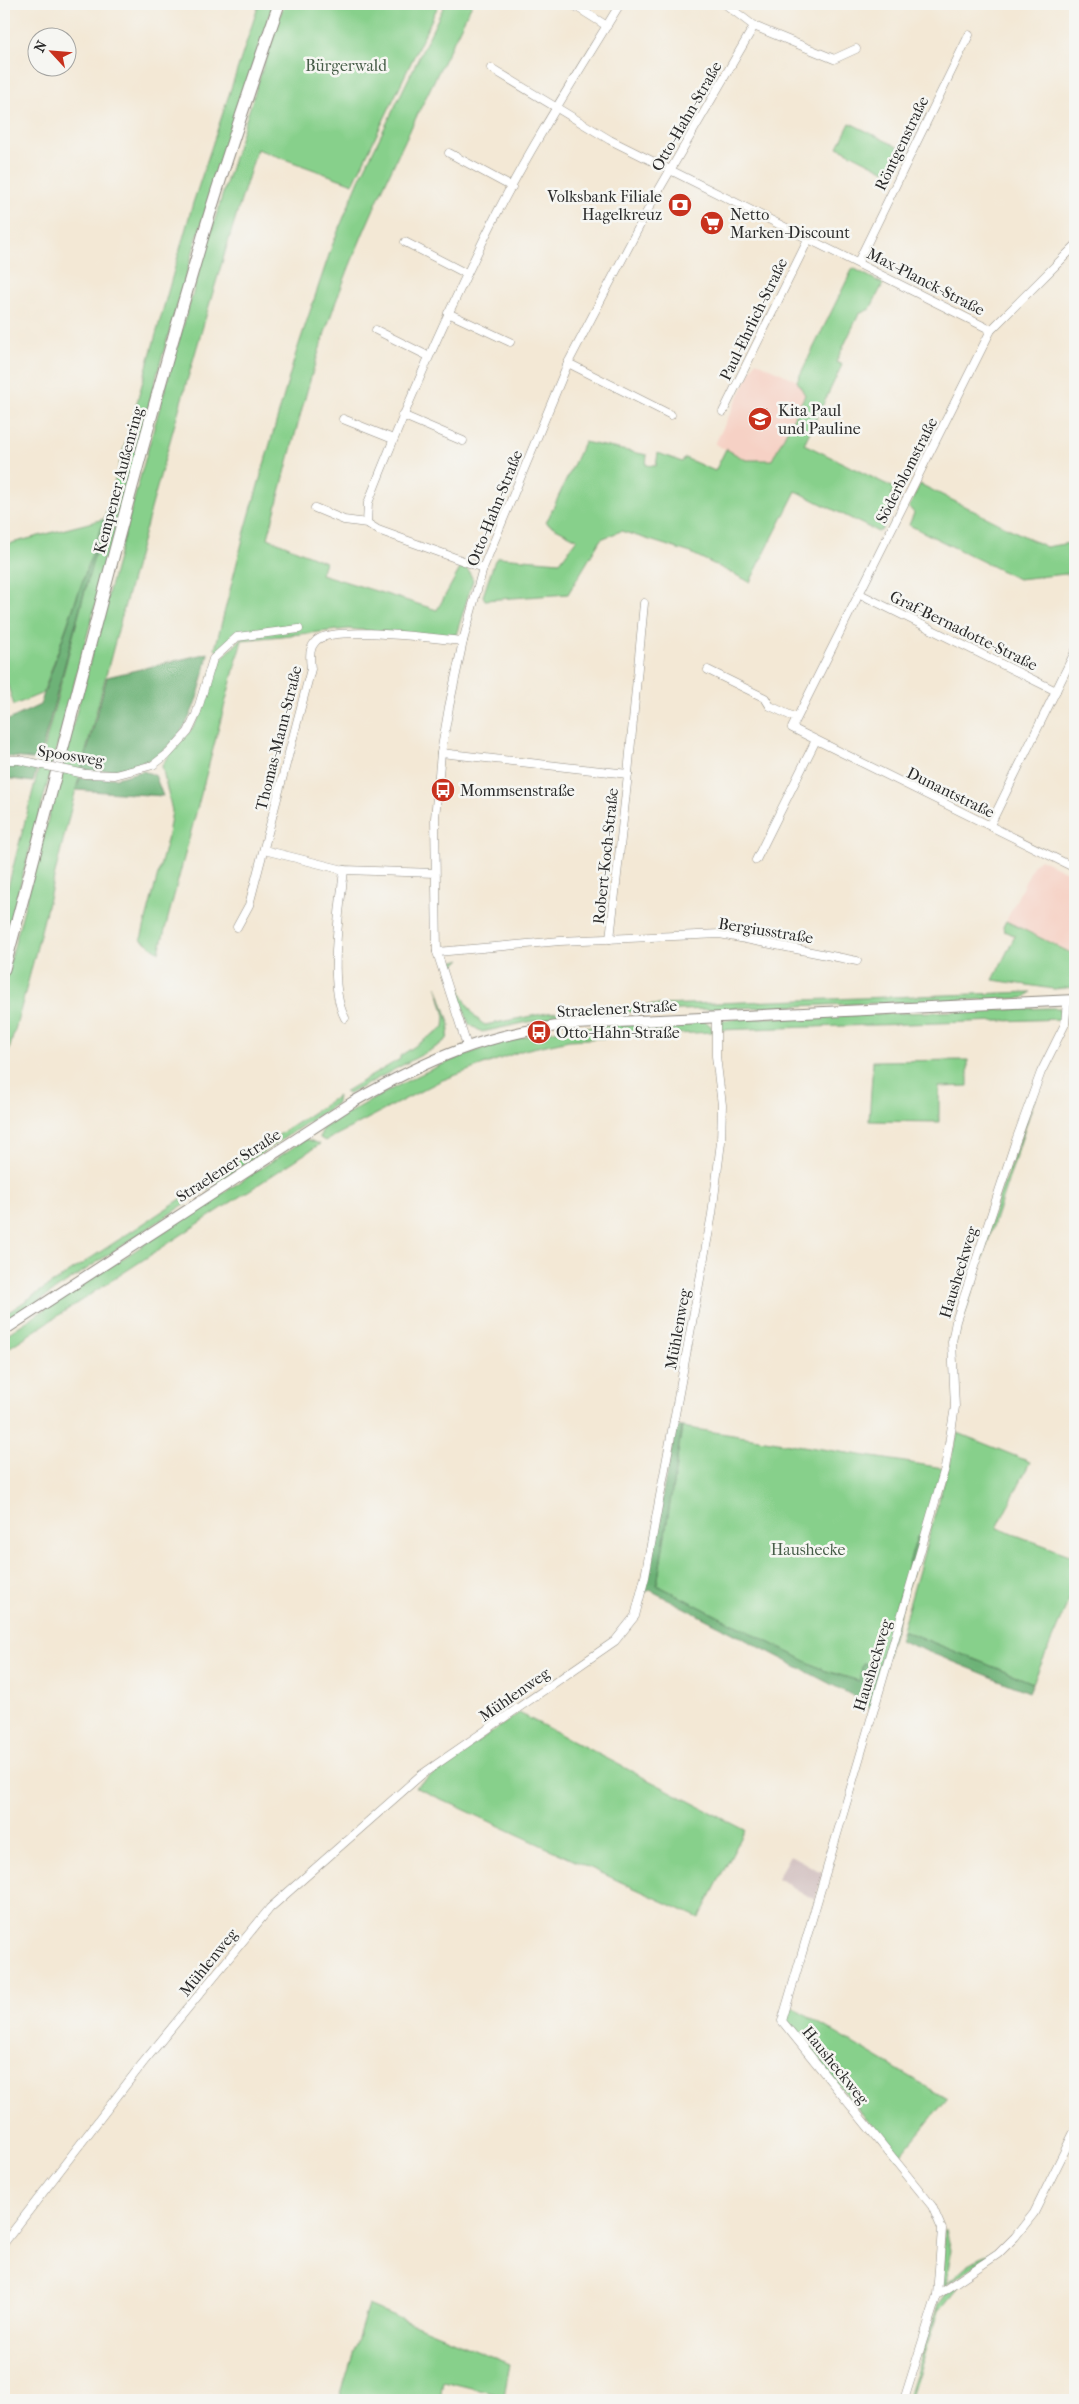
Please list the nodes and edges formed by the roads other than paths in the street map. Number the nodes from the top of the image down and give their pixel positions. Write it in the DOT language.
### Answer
graph roads {
  1 [pos="279,4"];
  2 [pos="572,4"];
  3 [pos="620,4"];
  4 [pos="725,4"];
  5 [pos="607,26"];
  6 [pos="754,26"];
  7 [pos="969,35"];
  8 [pos="856,49"];
  9 [pos="491,68"];
  10 [pos="555,108"];
  11 [pos="448,153"];
  12 [pos="670,170"];
  13 [pos="512,187"];
  14 [pos="808,238"];
  15 [pos="405,242"];
  16 [pos="1075,247"];
  17 [pos="858,262"];
  18 [pos="467,274"];
  19 [pos="448,313"];
  20 [pos="376,330"];
  21 [pos="991,330"];
  22 [pos="510,342"];
  23 [pos="428,356"];
  24 [pos="568,363"];
  25 [pos="723,412"];
  26 [pos="402,415"];
  27 [pos="671,415"];
  28 [pos="344,419"];
  29 [pos="393,438"];
  30 [pos="463,441"];
  31 [pos="316,508"];
  32 [pos="367,523"];
  33 [pos="483,568"];
  34 [pos="860,594"];
  35 [pos="644,603"];
  36 [pos="299,629"];
  37 [pos="463,642"];
  38 [pos="1075,652"];
  39 [pos="708,670"];
  40 [pos="1056,691"];
  41 [pos="796,718"];
  42 [pos="792,728"];
  43 [pos="816,740"];
  44 [pos="441,753"];
  45 [pos="4,760"];
  46 [pos="628,774"];
  47 [pos="990,825"];
  48 [pos="264,850"];
  49 [pos="756,860"];
  50 [pos="1075,868"];
  51 [pos="344,870"];
  52 [pos="435,873"];
  53 [pos="237,927"];
  54 [pos="610,939"];
  55 [pos="438,952"];
  56 [pos="857,961"];
  57 [pos="4,969"];
  58 [pos="1071,1001"];
  59 [pos="716,1017"];
  60 [pos="345,1018"];
  61 [pos="467,1046"];
  62 [pos="4,1330"];
  63 [pos="1075,2130"];
  64 [pos="4,2243"];
  65 [pos="937,2296"];
  66 [pos="904,2400"];
  1 -- 57 [label="main road, Kempener Außenring"];
  2 -- 5 [label="street"];
  3 -- 5 [label="street"];
  4 -- 6 [label="street"];
  5 -- 10 [label="street"];
  6 -- 8 [label="street"];
  6 -- 12 [label="street, Otto-Hahn-Straße"];
  7 -- 17 [label="street, Röntgenstraße"];
  9 -- 10 [label="street, Max-Planck-Straße"];
  10 -- 12 [label="street, Max-Planck-Straße"];
  10 -- 13 [label="street"];
  11 -- 13 [label="street"];
  12 -- 14 [label="street, Max-Planck-Straße"];
  12 -- 24 [label="street, Otto-Hahn-Straße"];
  13 -- 18 [label="street"];
  14 -- 17 [label="street, Max-Planck-Straße"];
  14 -- 25 [label="street, Paul-Ehrlich-Straße"];
  15 -- 18 [label="street"];
  16 -- 21 [label="street, Söderblomstraße"];
  17 -- 21 [label="street, Max-Planck-Straße"];
  18 -- 19 [label="street"];
  19 -- 22 [label="street"];
  19 -- 23 [label="street"];
  20 -- 23 [label="street"];
  21 -- 34 [label="street, Söderblomstraße"];
  23 -- 26 [label="street"];
  24 -- 27 [label="street"];
  24 -- 33 [label="street, Otto-Hahn-Straße"];
  26 -- 29 [label="street"];
  26 -- 30 [label="street"];
  28 -- 29 [label="street"];
  29 -- 32 [label="street"];
  31 -- 32 [label="street"];
  32 -- 33 [label="street"];
  33 -- 37 [label="street, Otto-Hahn-Straße"];
  34 -- 40 [label="street, Graf-Bernadotte-Straße"];
  34 -- 41 [label="street, Söderblomstraße"];
  35 -- 46 [label="street, Robert-Koch-Straße"];
  36 -- 45 [label="street, Spoosweg, bridge"];
  37 -- 44 [label="street, Otto-Hahn-Straße"];
  37 -- 48 [label="street, Thomas-Mann-Straße"];
  38 -- 40 [label="street"];
  39 -- 41 [label="street"];
  40 -- 47 [label="street"];
  41 -- 42 [label="street, Söderblomstraße"];
  42 -- 43 [label="street, Dunantstraße"];
  43 -- 47 [label="street, Dunantstraße"];
  43 -- 49 [label="street"];
  44 -- 46 [label="street"];
  44 -- 52 [label="street, Otto-Hahn-Straße"];
  46 -- 54 [label="street, Robert-Koch-Straße"];
  47 -- 50 [label="street, Dunantstraße"];
  48 -- 51 [label="street"];
  48 -- 53 [label="street, Thomas-Mann-Straße"];
  51 -- 52 [label="street"];
  51 -- 60 [label="street"];
  52 -- 55 [label="street, Otto-Hahn-Straße"];
  54 -- 55 [label="street, Robert-Koch-Straße"];
  54 -- 56 [label="street, Bergiusstraße"];
  55 -- 61 [label="street, Otto-Hahn-Straße"];
  58 -- 59 [label="street, Straelener Straße"];
  58 -- 65 [label="street, Hausheckweg"];
  59 -- 61 [label="street, Straelener Straße"];
  59 -- 64 [label="street, Mühlenweg"];
  61 -- 62 [label="street, Straelener Straße"];
  63 -- 65 [label="street"];
  65 -- 66 [label="street"];
}
